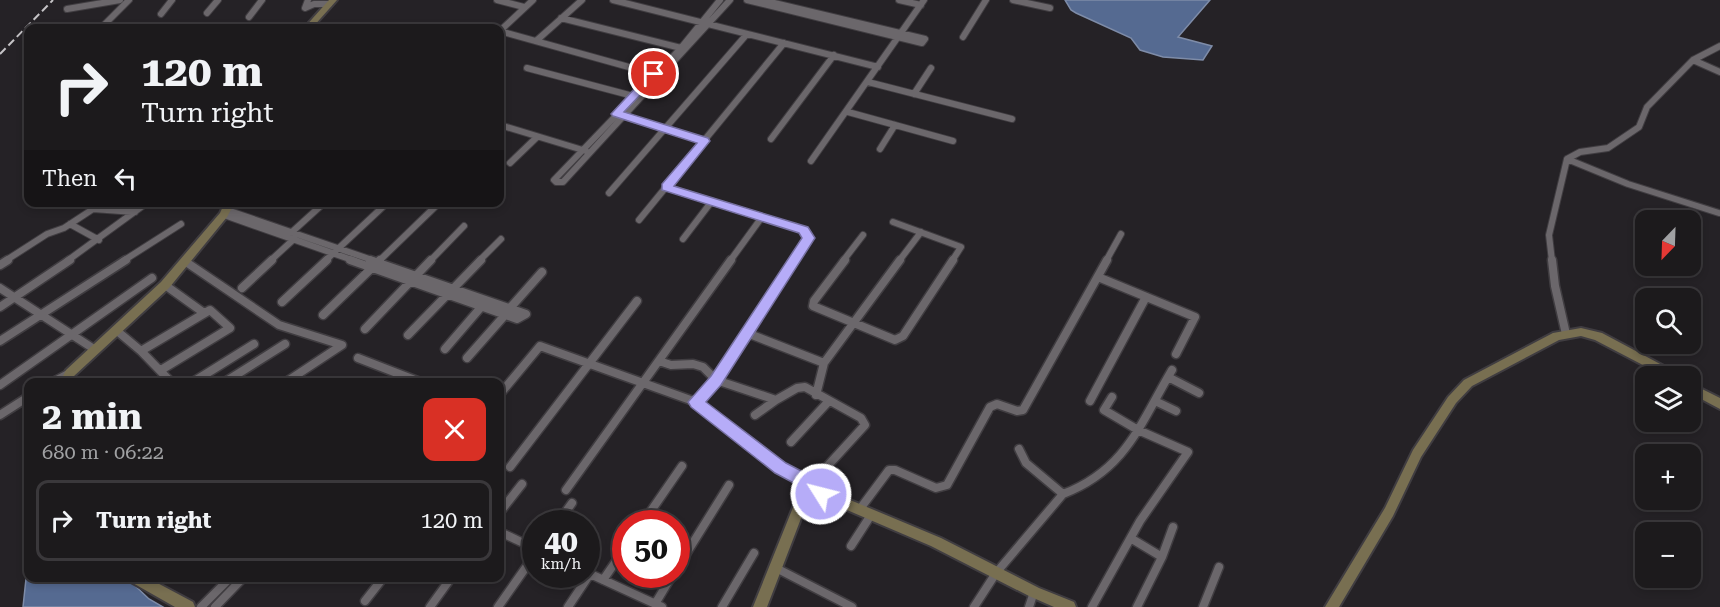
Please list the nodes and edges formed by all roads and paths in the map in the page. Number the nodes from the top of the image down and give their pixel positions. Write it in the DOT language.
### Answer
graph roads {
  1 [pos="120,0"];
  2 [pos="129,0"];
  3 [pos="172,0"];
  4 [pos="218,0"];
  5 [pos="262,0"];
  6 [pos="308,0"];
  7 [pos="497,0"];
  8 [pos="533,0"];
  9 [pos="582,0"];
  10 [pos="613,0"];
  11 [pos="720,0"];
  12 [pos="730,0"];
  13 [pos="747,0"];
  14 [pos="762,0"];
  15 [pos="899,0"];
  16 [pos="986,0"];
  17 [pos="1013,0"];
  18 [pos="331,2"];
  19 [pos="923,2"];
  20 [pos="524,7"];
  21 [pos="1050,8"];
  22 [pos="67,9"];
  23 [pos="207,13"];
  24 [pos="161,14"];
  25 [pos="249,17"];
  26 [pos="561,18"];
  27 [pos="703,23"];
  28 [pos="105,24"];
  29 [pos="312,24"];
  30 [pos="710,24"];
  31 [pos="504,27"];
  32 [pos="504,32"];
  33 [pos="747,34"];
  34 [pos="901,35"];
  35 [pos="963,37"];
  36 [pos="536,41"];
  37 [pos="784,43"];
  38 [pos="1720,46"];
  39 [pos="681,48"];
  40 [pos="834,55"];
  41 [pos="1693,60"];
  42 [pos="878,66"];
  43 [pos="527,68"];
  44 [pos="931,68"];
  45 [pos="1720,72"];
  46 [pos="654,74"];
  47 [pos="868,82"];
  48 [pos="914,94"];
  49 [pos="633,96"];
  50 [pos="848,112"];
  51 [pos="620,115"];
  52 [pos="1012,119"];
  53 [pos="896,125"];
  54 [pos="504,126"];
  55 [pos="664,128"];
  56 [pos="537,137"];
  57 [pos="771,139"];
  58 [pos="704,141"];
  59 [pos="953,141"];
  60 [pos="880,149"];
  61 [pos="587,151"];
  62 [pos="1567,159"];
  63 [pos="811,161"];
  64 [pos="510,163"];
  65 [pos="666,187"];
  66 [pos="609,193"];
  67 [pos="712,201"];
  68 [pos="142,207"];
  69 [pos="320,207"];
  70 [pos="383,207"];
  71 [pos="435,207"];
  72 [pos="227,209"];
  73 [pos="135,212"];
  74 [pos="1719,213"];
  75 [pos="762,217"];
  76 [pos="639,220"];
  77 [pos="893,222"];
  78 [pos="70,224"];
  79 [pos="181,224"];
  80 [pos="464,226"];
  81 [pos="921,232"];
  82 [pos="1121,234"];
  83 [pos="293,235"];
  84 [pos="863,235"];
  85 [pos="501,239"];
  86 [pos="99,240"];
  87 [pos="683,240"];
  88 [pos="336,250"];
  89 [pos="186,262"];
  90 [pos="375,264"];
  91 [pos="0,265"];
  92 [pos="542,272"];
  93 [pos="152,278"];
  94 [pos="414,278"];
  95 [pos="1098,278"];
  96 [pos="165,285"];
  97 [pos="0,288"];
  98 [pos="242,288"];
  99 [pos="453,288"];
  100 [pos="447,294"];
  101 [pos="1146,297"];
  102 [pos="15,298"];
  103 [pos="637,301"];
  104 [pos="282,302"];
  105 [pos="482,306"];
  106 [pos="0,307"];
  107 [pos="508,311"];
  108 [pos="204,313"];
  109 [pos="39,314"];
  110 [pos="323,315"];
  111 [pos="854,324"];
  112 [pos="365,329"];
  113 [pos="116,330"];
  114 [pos="747,333"];
  115 [pos="1566,334"];
  116 [pos="69,335"];
  117 [pos="408,335"];
  118 [pos="0,341"];
  119 [pos="254,344"];
  120 [pos="285,344"];
  121 [pos="94,349"];
  122 [pos="445,349"];
  123 [pos="141,351"];
  124 [pos="1176,354"];
  125 [pos="358,358"];
  126 [pos="467,358"];
  127 [pos="658,362"];
  128 [pos="824,363"];
  129 [pos="589,365"];
  130 [pos="1654,366"];
  131 [pos="161,370"];
  132 [pos="68,377"];
  133 [pos="168,378"];
  134 [pos="199,378"];
  135 [pos="231,378"];
  136 [pos="292,378"];
  137 [pos="410,378"];
  138 [pos="716,381"];
  139 [pos="643,383"];
  140 [pos="0,385"];
  141 [pos="504,389"];
  142 [pos="1199,393"];
  143 [pos="1701,393"];
  144 [pos="816,395"];
  145 [pos="1112,397"];
  146 [pos="24,400"];
  147 [pos="776,400"];
  148 [pos="1155,400"];
  149 [pos="1090,401"];
  150 [pos="696,402"];
  151 [pos="828,402"];
  152 [pos="1720,404"];
  153 [pos="1176,411"];
  154 [pos="0,415"];
  155 [pos="755,415"];
  156 [pos="1138,430"];
  157 [pos="791,442"];
  158 [pos="1019,449"];
  159 [pos="681,466"];
  160 [pos="510,467"];
  161 [pos="522,483"];
  162 [pos="729,485"];
  163 [pos="813,489"];
  164 [pos="566,490"];
  165 [pos="1063,494"];
  166 [pos="572,503"];
  167 [pos="504,507"];
  168 [pos="567,510"];
  169 [pos="651,510"];
  170 [pos="865,512"];
  171 [pos="1173,527"];
  172 [pos="504,534"];
  173 [pos="1132,539"];
  174 [pos="522,544"];
  175 [pos="851,546"];
  176 [pos="690,548"];
  177 [pos="754,553"];
  178 [pos="1162,557"];
  179 [pos="612,567"];
  180 [pos="774,567"];
  181 [pos="1219,567"];
  182 [pos="522,572"];
  183 [pos="996,573"];
  184 [pos="600,579"];
  185 [pos="603,580"];
  186 [pos="142,582"];
  187 [pos="226,582"];
  188 [pos="239,582"];
  189 [pos="380,582"];
  190 [pos="448,582"];
  191 [pos="579,588"];
  192 [pos="667,588"];
  193 [pos="1034,592"];
  194 [pos="365,601"];
  195 [pos="642,604"];
  196 [pos="658,606"];
  197 [pos="188,607"];
  198 [pos="201,607"];
  199 [pos="215,607"];
  200 [pos="430,607"];
  201 [pos="498,607"];
  202 [pos="568,607"];
  203 [pos="722,607"];
  204 [pos="760,607"];
  205 [pos="852,607"];
  206 [pos="974,607"];
  207 [pos="1029,607"];
  208 [pos="1069,607"];
  209 [pos="1092,607"];
  210 [pos="1137,607"];
  211 [pos="1203,607"];
  212 [pos="1332,607"];
  1 -- 22 [label="street"];
  2 -- 28 [label="street"];
  3 -- 24 [label="street"];
  4 -- 23 [label="street"];
  5 -- 25 [label="street"];
  6 -- 18 [label="street"];
  7 -- 20 [label="street"];
  8 -- 20 [label="street"];
  9 -- 26 [label="street"];
  10 -- 27 [label="street"];
  11 -- 27 [label="street"];
  12 -- 30 [label="street"];
  13 -- 34 [label="street"];
  14 -- 34 [label="street"];
  15 -- 19 [label="street"];
  16 -- 35 [label="street"];
  17 -- 21 [label="street"];
  18 -- 29 [label="main road"];
  19 -- 34 [label="street"];
  20 -- 31 [label="street"];
  26 -- 36 [label="street"];
  26 -- 39 [label="street"];
  27 -- 30 [label="street"];
  27 -- 39 [label="street"];
  30 -- 33 [label="street"];
  30 -- 51 [label="street"];
  32 -- 36 [label="street"];
  33 -- 37 [label="street"];
  33 -- 55 [label="street"];
  34 -- 42 [label="street"];
  36 -- 46 [label="street"];
  37 -- 40 [label="street"];
  37 -- 58 [label="street"];
  38 -- 41 [label="street"];
  39 -- 46 [label="street"];
  40 -- 42 [label="street"];
  40 -- 57 [label="street"];
  41 -- 45 [label="street"];
  41 -- 62 [label="street"];
  42 -- 47 [label="street"];
  43 -- 49 [label="street"];
  44 -- 48 [label="street"];
  46 -- 49 [label="street"];
  47 -- 48 [label="street"];
  47 -- 50 [label="street"];
  48 -- 52 [label="street"];
  49 -- 51 [label="street"];
  50 -- 53 [label="street"];
  50 -- 63 [label="street"];
  51 -- 55 [label="street"];
  51 -- 61 [label="street"];
  53 -- 59 [label="street"];
  53 -- 60 [label="street"];
  54 -- 56 [label="street"];
  55 -- 58 [label="street"];
  55 -- 66 [label="street"];
  56 -- 61 [label="street"];
  56 -- 64 [label="street"];
  58 -- 65 [label="street"];
  61 -- 61 [label="street"];
  62 -- 74 [label="street"];
  62 -- 115 [label="street"];
  65 -- 67 [label="street"];
  65 -- 76 [label="street"];
  67 -- 75 [label="street"];
  67 -- 87 [label="street"];
  68 -- 73 [label="street"];
  69 -- 83 [label="street"];
  70 -- 88 [label="street"];
  71 -- 90 [label="street"];
  72 -- 83 [label="street"];
  72 -- 89 [label="main road"];
  73 -- 78 [label="street"];
  73 -- 86 [label="street"];
  75 -- 114 [label="street"];
  75 -- 127 [label="street"];
  77 -- 81 [label="street"];
  78 -- 86 [label="street"];
  78 -- 91 [label="street"];
  79 -- 109 [label="street"];
  80 -- 94 [label="street"];
  81 -- 111 [label="street"];
  81 -- 111 [label="street"];
  82 -- 95 [label="street"];
  83 -- 88 [label="street"];
  83 -- 98 [label="street"];
  84 -- 111 [label="street"];
  85 -- 99 [label="street"];
  86 -- 102 [label="street"];
  88 -- 90 [label="street"];
  88 -- 104 [label="street"];
  89 -- 96 [label="main road"];
  89 -- 136 [label="street"];
  90 -- 94 [label="street"];
  90 -- 110 [label="street"];
  92 -- 107 [label="street"];
  93 -- 116 [label="street"];
  94 -- 99 [label="street"];
  94 -- 100 [label="street"];
  94 -- 112 [label="street"];
  95 -- 101 [label="street"];
  95 -- 170 [label="street"];
  96 -- 108 [label="street"];
  96 -- 113 [label="main road"];
  97 -- 102 [label="street"];
  99 -- 100 [label="street"];
  99 -- 107 [label="street"];
  100 -- 105 [label="street"];
  100 -- 117 [label="street"];
  101 -- 124 [label="street"];
  101 -- 149 [label="street"];
  102 -- 106 [label="street"];
  102 -- 109 [label="street"];
  103 -- 129 [label="street"];
  105 -- 107 [label="street"];
  105 -- 122 [label="street"];
  107 -- 126 [label="street"];
  108 -- 123 [label="street"];
  108 -- 131 [label="street"];
  109 -- 116 [label="street"];
  109 -- 118 [label="street"];
  111 -- 128 [label="street"];
  113 -- 121 [label="main road"];
  113 -- 123 [label="street"];
  114 -- 128 [label="street"];
  114 -- 138 [label="street"];
  115 -- 130 [label="main road"];
  115 -- 212 [label="main road"];
  116 -- 121 [label="street"];
  116 -- 140 [label="street"];
  119 -- 134 [label="street"];
  120 -- 135 [label="street"];
  121 -- 132 [label="main road"];
  123 -- 131 [label="street"];
  125 -- 137 [label="street"];
  127 -- 138 [label="street"];
  127 -- 139 [label="street"];
  128 -- 144 [label="street"];
  129 -- 139 [label="street"];
  129 -- 141 [label="street"];
  129 -- 160 [label="street"];
  131 -- 133 [label="street"];
  138 -- 147 [label="street"];
  138 -- 150 [label="street"];
  139 -- 150 [label="street"];
  139 -- 164 [label="street"];
  142 -- 148 [label="street"];
  143 -- 152 [label="main road"];
  144 -- 147 [label="street"];
  144 -- 151 [label="street"];
  145 -- 156 [label="street"];
  146 -- 154 [label="street"];
  147 -- 155 [label="street"];
  148 -- 153 [label="street"];
  148 -- 156 [label="street"];
  150 -- 163 [label="street"];
  151 -- 157 [label="street"];
  151 -- 163 [label="street"];
  156 -- 165 [label="street"];
  156 -- 173 [label="street"];
  158 -- 165 [label="street"];
  159 -- 169 [label="street"];
  161 -- 167 [label="street"];
  162 -- 176 [label="street"];
  163 -- 170 [label="main road"];
  163 -- 180 [label="main road"];
  165 -- 183 [label="street"];
  166 -- 168 [label="street"];
  170 -- 175 [label="street"];
  170 -- 183 [label="main road"];
  171 -- 178 [label="street"];
  172 -- 174 [label="street"];
  173 -- 178 [label="street"];
  173 -- 209 [label="street"];
  177 -- 203 [label="street"];
  178 -- 210 [label="street"];
  179 -- 185 [label="street"];
  180 -- 204 [label="main road"];
  180 -- 205 [label="street"];
  181 -- 211 [label="street"];
  182 -- 201 [label="street"];
  183 -- 193 [label="main road"];
  183 -- 206 [label="street"];
  184 -- 185 [label="street"];
  185 -- 195 [label="street"];
  186 -- 197 [label="main road"];
  187 -- 198 [label="street"];
  188 -- 199 [label="street"];
  189 -- 194 [label="street"];
  190 -- 200 [label="street"];
  191 -- 202 [label="street"];
  192 -- 196 [label="street"];
  193 -- 207 [label="street"];
  193 -- 208 [label="main road"];
  195 -- 196 [label="street"];
}
